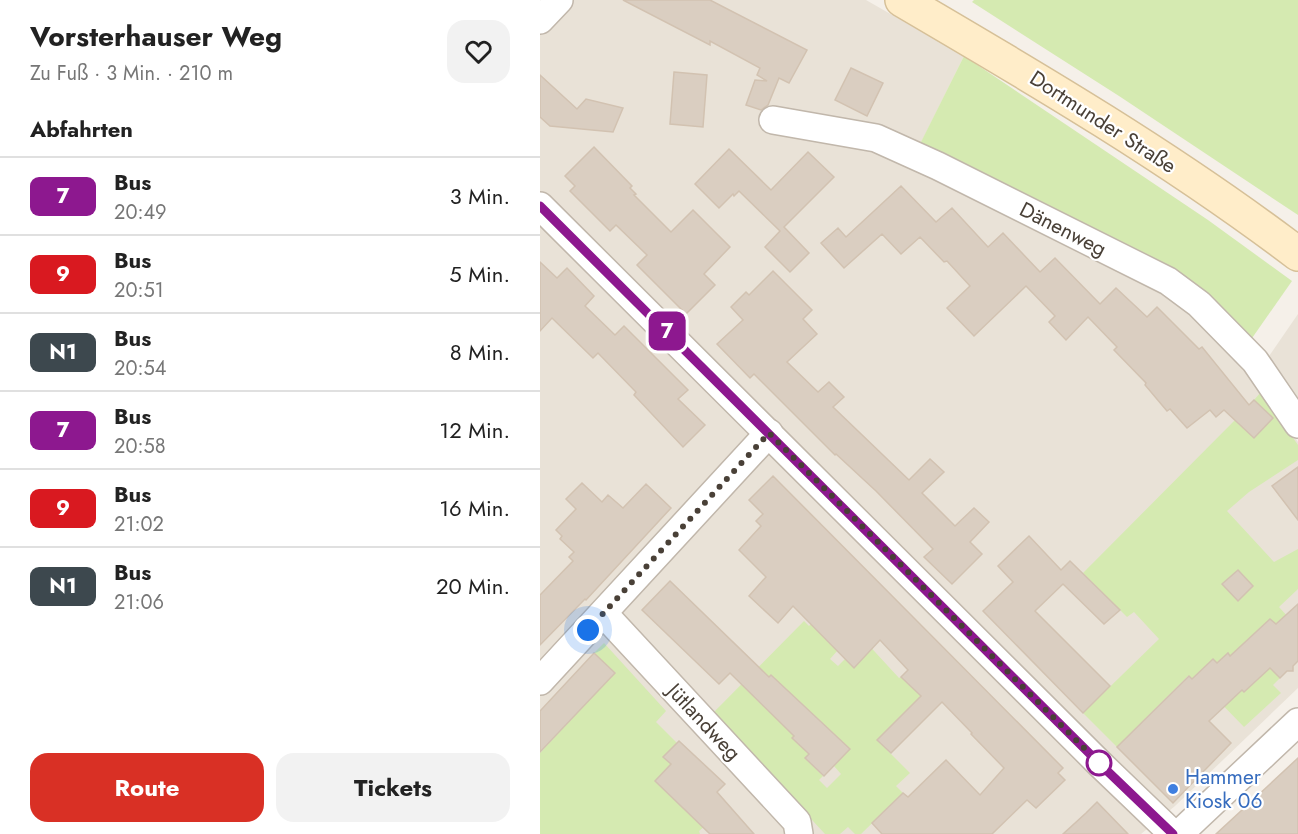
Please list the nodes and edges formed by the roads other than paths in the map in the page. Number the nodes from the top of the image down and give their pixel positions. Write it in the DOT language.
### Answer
graph roads {
  1 [pos="559,0"];
  2 [pos="902,0"];
  3 [pos="540,20"];
  4 [pos="773,120"];
  5 [pos="540,206"];
  6 [pos="1298,254"];
  7 [pos="1298,424"];
  8 [pos="769,433"];
  9 [pos="604,614"];
  10 [pos="540,681"];
  11 [pos="1298,722"];
  12 [pos="799,834"];
  13 [pos="1173,834"];
  14 [pos="1179,834"];
  1 -- 3 [label="street"];
  2 -- 6 [label="main road, Dortmunder Straße"];
  4 -- 7 [label="street, Dänenweg"];
  5 -- 8 [label="street"];
  8 -- 9 [label="street"];
  8 -- 13 [label="street"];
  9 -- 10 [label="street"];
  9 -- 12 [label="street, Jütlandweg"];
  11 -- 14 [label="street"];
}
